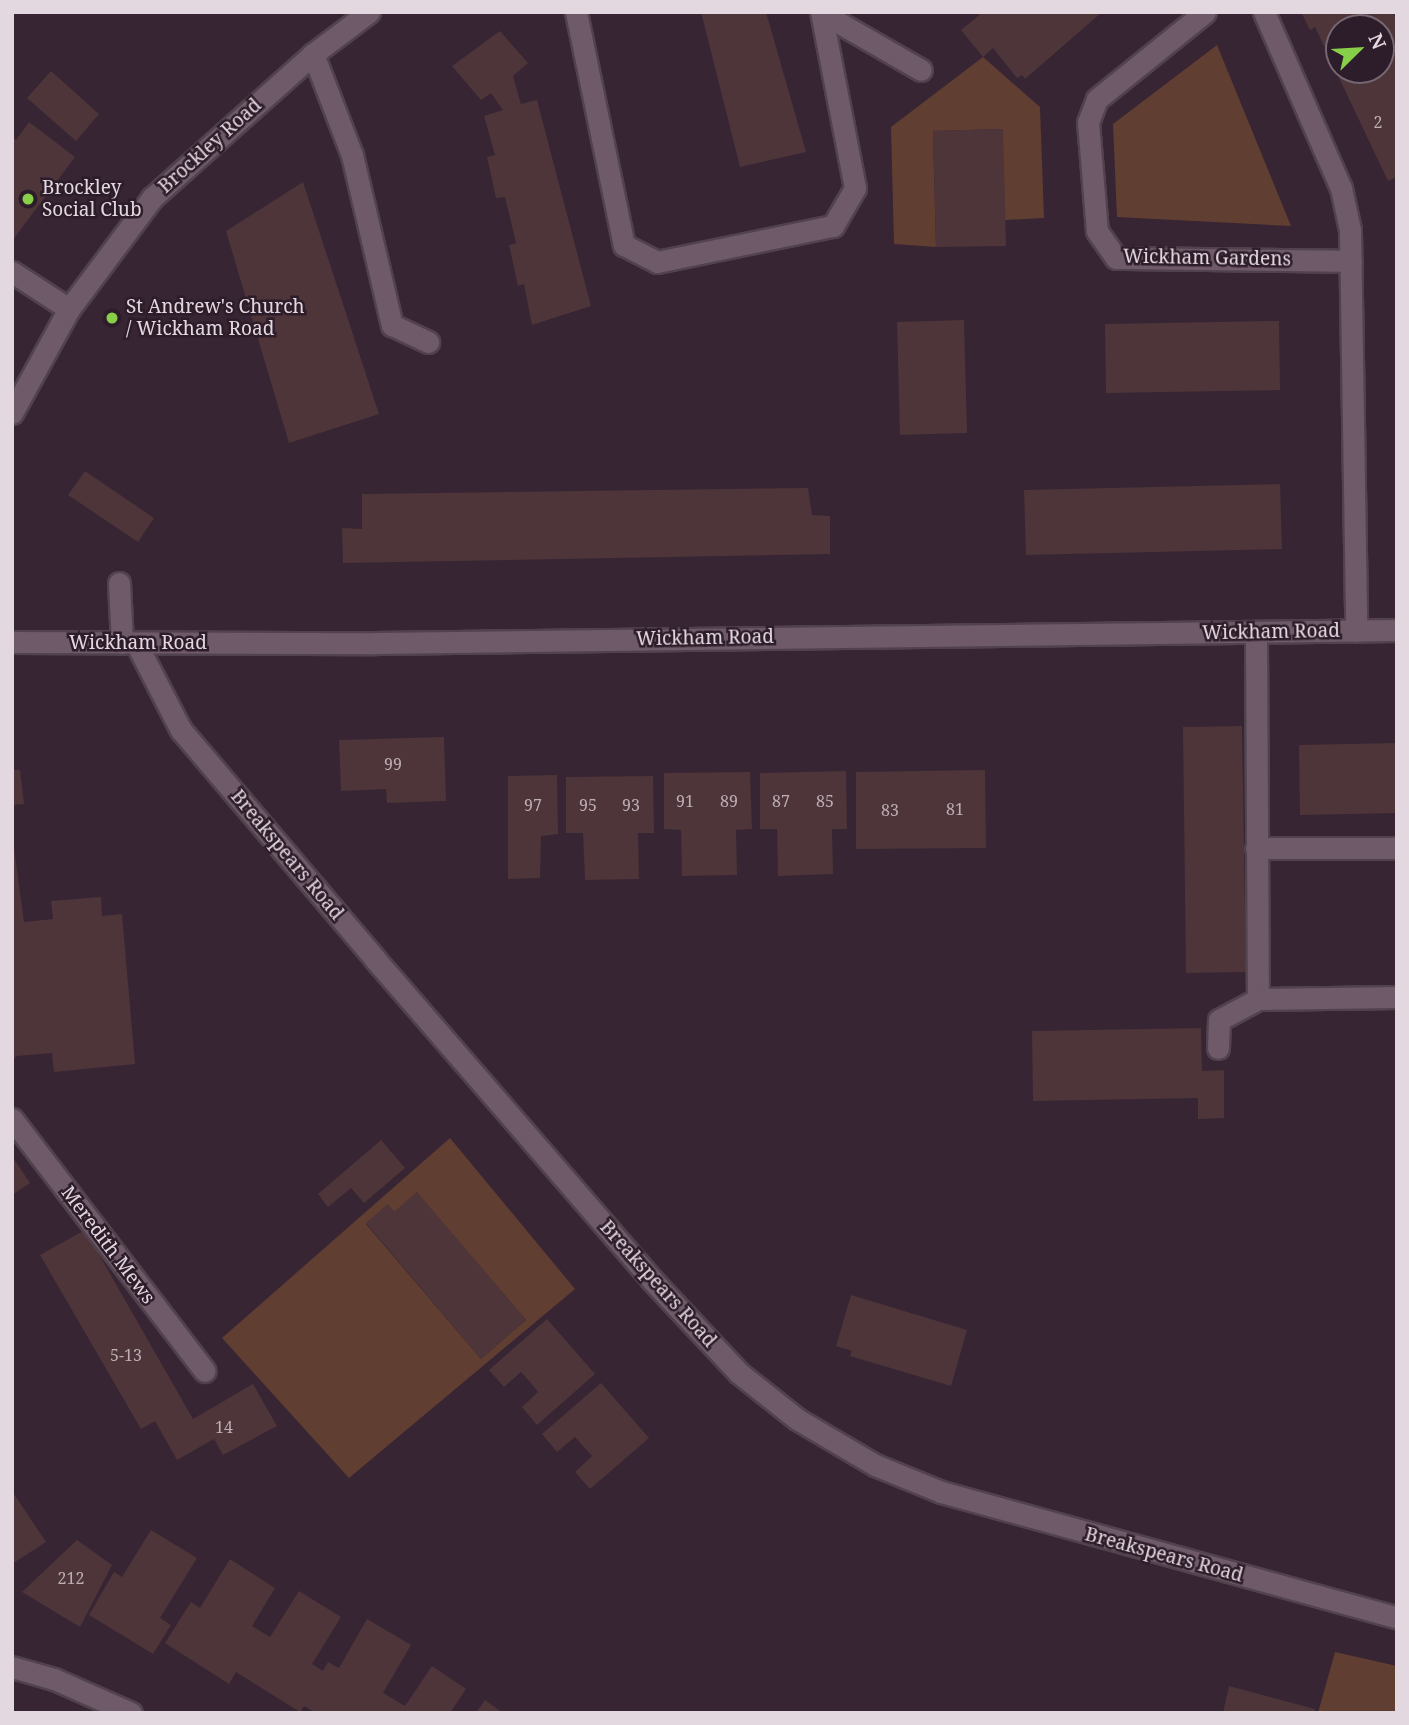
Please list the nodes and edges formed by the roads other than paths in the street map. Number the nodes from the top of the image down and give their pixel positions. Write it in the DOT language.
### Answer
graph roads {
  1 [pos="369,12"];
  2 [pos="576,12"];
  3 [pos="1205,12"];
  4 [pos="1264,12"];
  5 [pos="822,13"];
  6 [pos="313,54"];
  7 [pos="921,70"];
  8 [pos="1351,261"];
  9 [pos="12,272"];
  10 [pos="69,309"];
  11 [pos="428,342"];
  12 [pos="12,413"];
  13 [pos="119,583"];
  14 [pos="1397,630"];
  15 [pos="1356,631"];
  16 [pos="1255,633"];
  17 [pos="12,642"];
  18 [pos="129,643"];
  19 [pos="1256,848"];
  20 [pos="1397,848"];
  21 [pos="1397,997"];
  22 [pos="1258,999"];
  23 [pos="1218,1048"];
  24 [pos="12,1119"];
  25 [pos="205,1371"];
  26 [pos="1397,1618"];
  27 [pos="12,1667"];
  28 [pos="131,1713"];
  1 -- 6 [label="street, Brockley Road"];
  2 -- 5 [label="street"];
  3 -- 8 [label="street, Wickham Gardens"];
  4 -- 8 [label="street"];
  5 -- 7 [label="street"];
  6 -- 10 [label="street, Brockley Road"];
  6 -- 11 [label="street"];
  8 -- 15 [label="street"];
  9 -- 10 [label="street"];
  10 -- 12 [label="street, Brockley Road"];
  13 -- 18 [label="street"];
  14 -- 15 [label="street, Wickham Road"];
  15 -- 16 [label="street, Wickham Road"];
  16 -- 18 [label="street, Wickham Road"];
  16 -- 19 [label="street"];
  17 -- 18 [label="street, Wickham Road"];
  18 -- 26 [label="street, Breakspears Road"];
  19 -- 20 [label="street"];
  19 -- 22 [label="street"];
  21 -- 22 [label="street"];
  22 -- 23 [label="street"];
  24 -- 25 [label="street, Meredith Mews"];
  27 -- 28 [label="street"];
}
